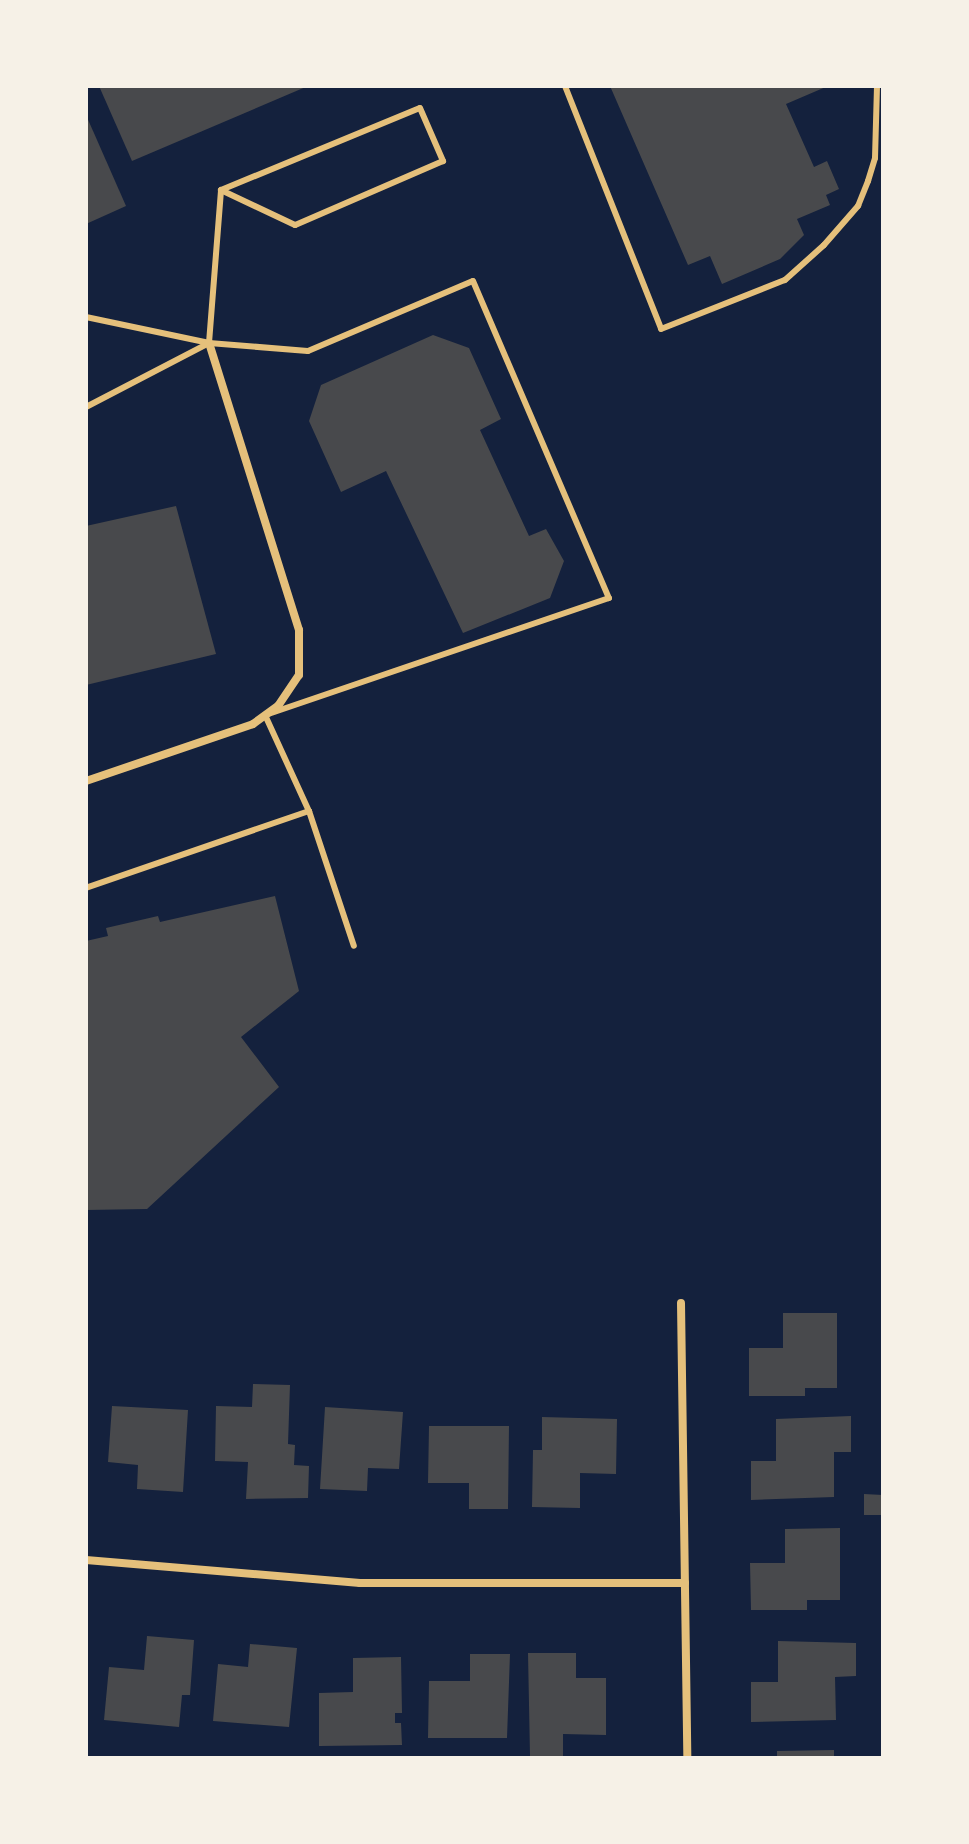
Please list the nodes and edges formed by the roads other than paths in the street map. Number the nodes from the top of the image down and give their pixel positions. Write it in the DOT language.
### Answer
graph roads {
  1 [pos="565,86"];
  2 [pos="877,86"];
  3 [pos="221,190"];
  4 [pos="86,317"];
  5 [pos="209,343"];
  6 [pos="86,407"];
  7 [pos="265,715"];
  8 [pos="86,781"];
  9 [pos="309,811"];
  10 [pos="86,888"];
  11 [pos="354,946"];
  12 [pos="681,1303"];
  13 [pos="86,1560"];
  14 [pos="685,1583"];
  15 [pos="687,1758"];
  1 -- 2 [label="lane"];
  3 -- 3 [label="lane"];
  3 -- 5 [label="lane"];
  4 -- 5 [label="lane"];
  5 -- 6 [label="lane"];
  5 -- 7 [label="street"];
  5 -- 7 [label="lane"];
  7 -- 8 [label="street"];
  7 -- 9 [label="lane"];
  9 -- 10 [label="lane"];
  9 -- 11 [label="lane"];
  12 -- 14 [label="street"];
  13 -- 14 [label="street"];
  14 -- 15 [label="street"];
}
